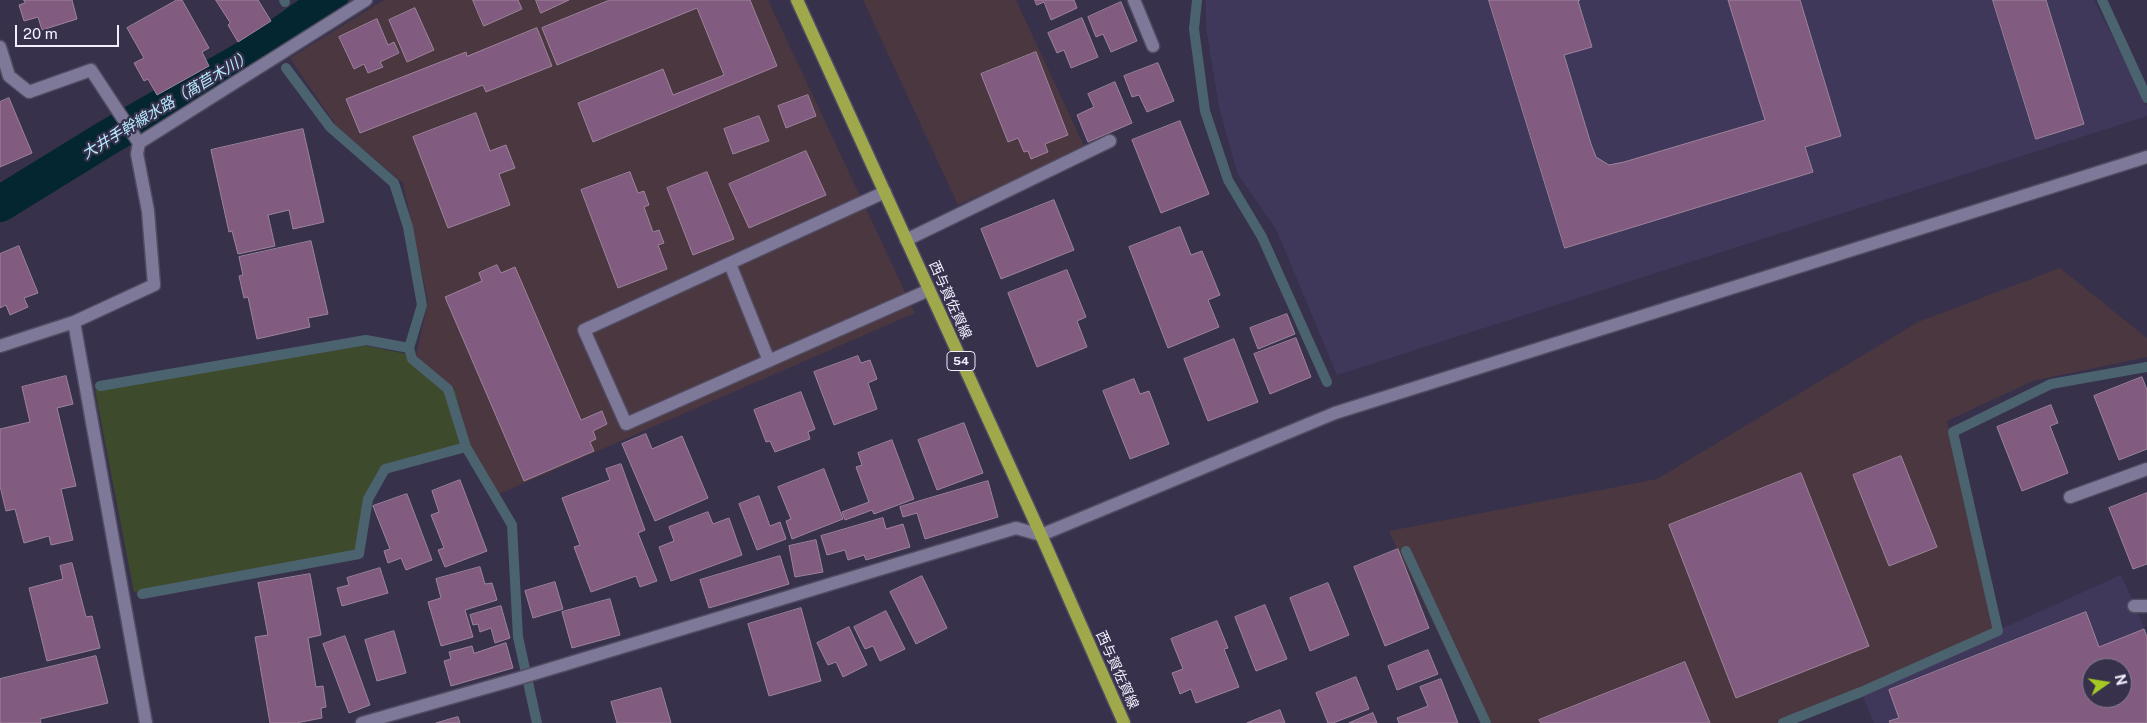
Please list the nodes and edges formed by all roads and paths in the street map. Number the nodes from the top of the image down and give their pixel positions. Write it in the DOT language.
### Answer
graph roads {
  1 [pos="366,0"];
  2 [pos="797,0"];
  3 [pos="1134,0"];
  4 [pos="1153,46"];
  5 [pos="0,47"];
  6 [pos="137,139"];
  7 [pos="1110,141"];
  8 [pos="2147,157"];
  9 [pos="884,192"];
  10 [pos="906,240"];
  11 [pos="730,264"];
  12 [pos="929,290"];
  13 [pos="74,322"];
  14 [pos="0,346"];
  15 [pos="769,361"];
  16 [pos="2147,469"];
  17 [pos="2070,497"];
  18 [pos="1041,535"];
  19 [pos="146,723"];
  20 [pos="362,723"];
  21 [pos="1124,723"];
  1 -- 6 [label="street"];
  2 -- 9 [label="main road, 西与賀佐賀線 / 54"];
  3 -- 4 [label="street"];
  5 -- 6 [label="street"];
  6 -- 13 [label="street"];
  7 -- 10 [label="street"];
  8 -- 18 [label="street"];
  9 -- 10 [label="main road, 西与賀佐賀線 / 54"];
  9 -- 11 [label="street"];
  10 -- 12 [label="main road, 西与賀佐賀線 / 54"];
  11 -- 15 [label="street"];
  11 -- 15 [label="street"];
  12 -- 15 [label="street"];
  12 -- 18 [label="main road, 西与賀佐賀線 / 54"];
  13 -- 14 [label="street"];
  13 -- 19 [label="street"];
  16 -- 17 [label="street"];
  18 -- 20 [label="street"];
  18 -- 21 [label="main road, 西与賀佐賀線 / 54"];
}
